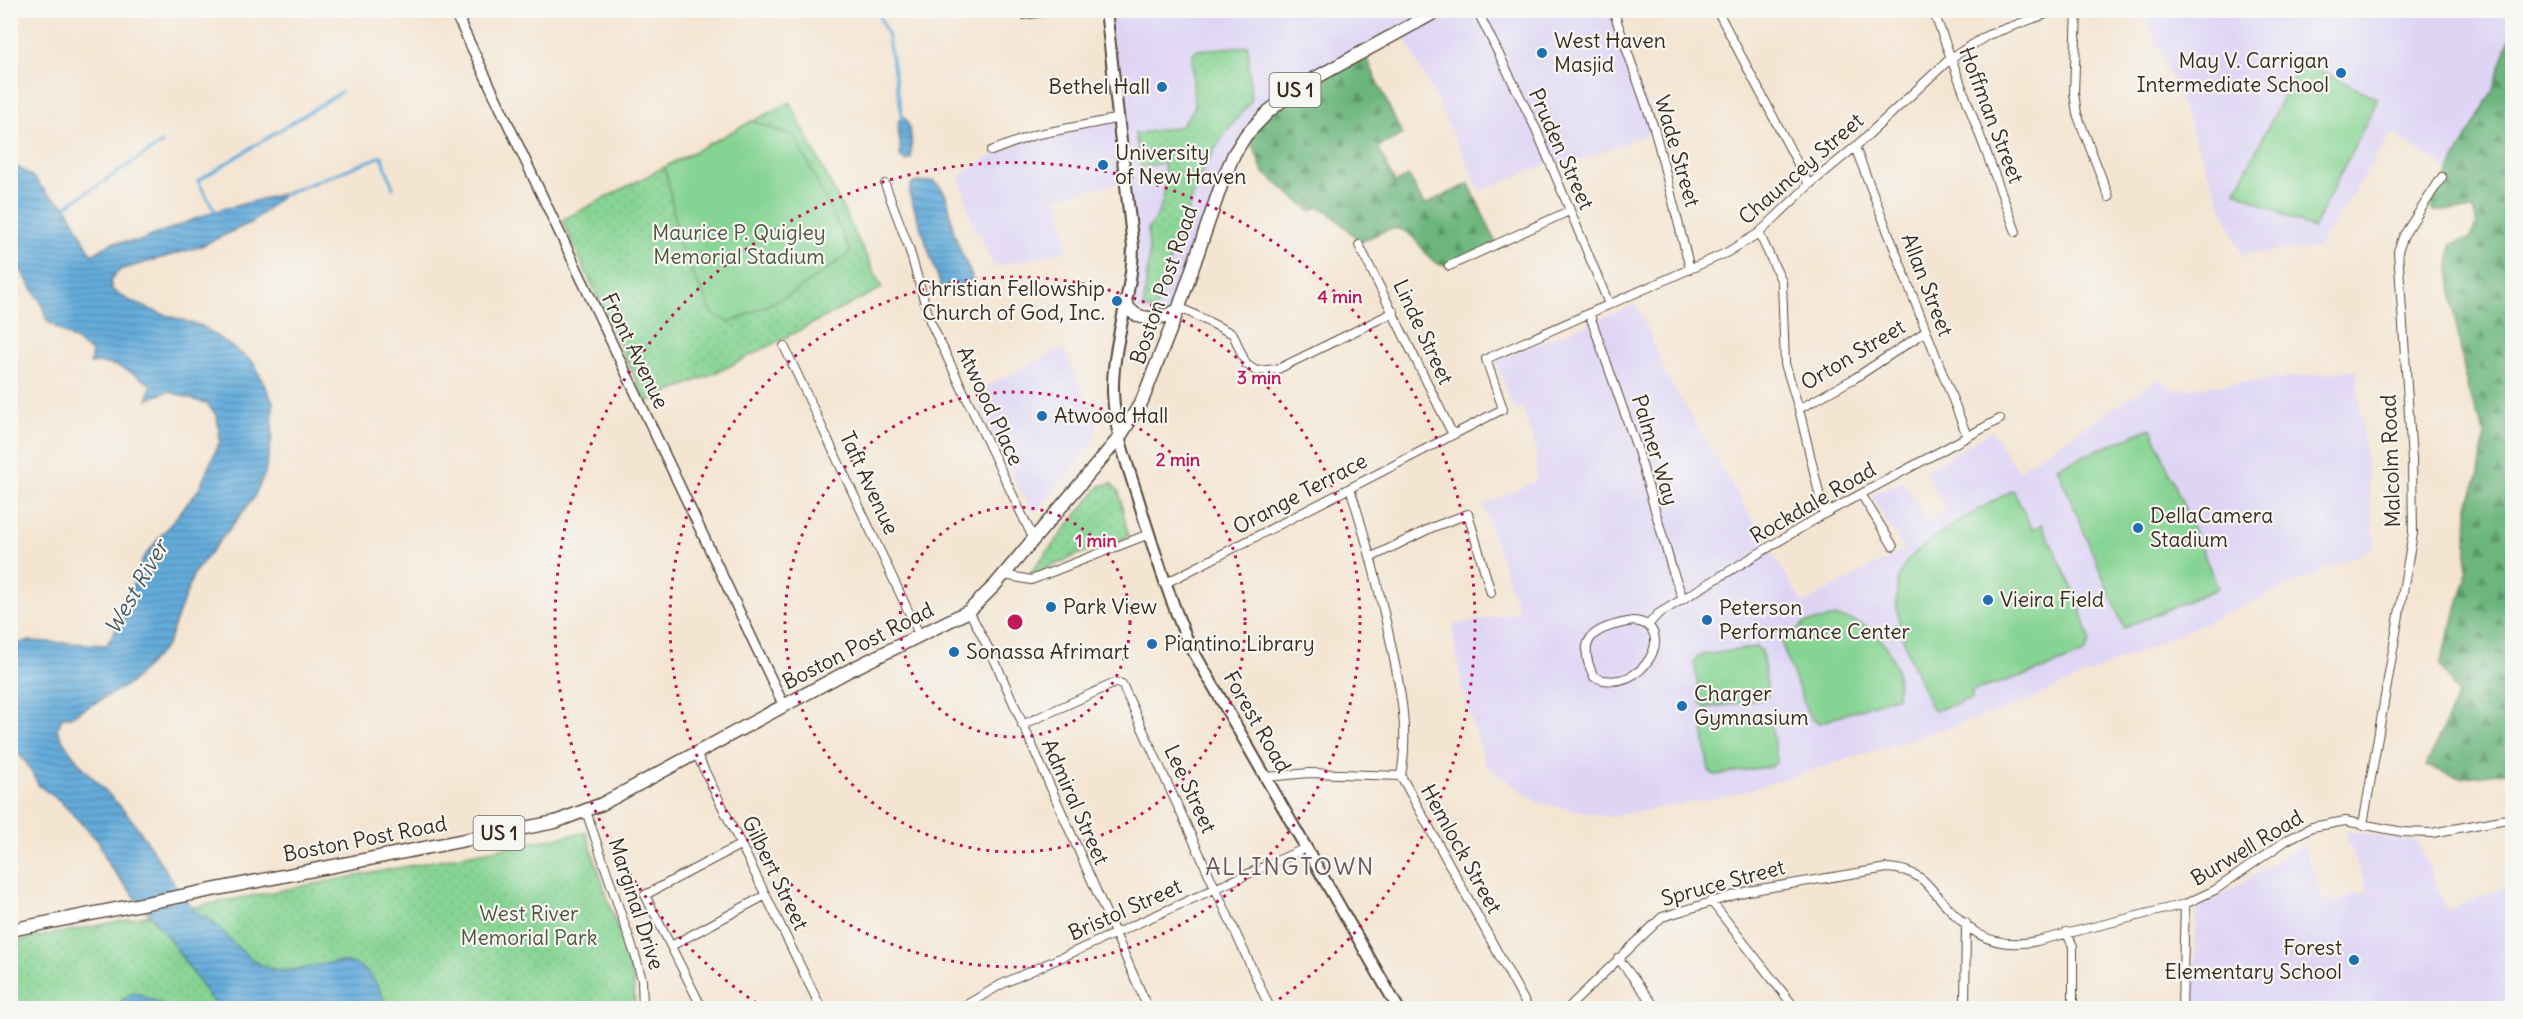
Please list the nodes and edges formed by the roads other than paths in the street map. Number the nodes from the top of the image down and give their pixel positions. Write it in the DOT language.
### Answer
graph roads {
  1 [pos="454,10"];
  2 [pos="477,10"];
  3 [pos="1059,10"];
  4 [pos="1106,10"];
  5 [pos="1439,10"];
  6 [pos="1477,10"];
  7 [pos="1613,10"];
  8 [pos="1717,10"];
  9 [pos="1933,10"];
  10 [pos="2057,10"];
  11 [pos="2077,10"];
  12 [pos="1023,15"];
  13 [pos="458,21"];
  14 [pos="1951,58"];
  15 [pos="1120,118"];
  16 [pos="1855,147"];
  17 [pos="991,151"];
  18 [pos="2442,177"];
  19 [pos="885,184"];
  20 [pos="1809,184"];
  21 [pos="2109,197"];
  22 [pos="1569,211"];
  23 [pos="2016,232"];
  24 [pos="1759,233"];
  25 [pos="1359,245"];
  26 [pos="1449,266"];
  27 [pos="1690,269"];
  28 [pos="1125,302"];
  29 [pos="1609,304"];
  30 [pos="1179,308"];
  31 [pos="1394,312"];
  32 [pos="1589,313"];
  33 [pos="1925,332"];
  34 [pos="784,346"];
  35 [pos="1799,409"];
  36 [pos="2000,419"];
  37 [pos="1453,435"];
  38 [pos="1967,436"];
  39 [pos="1119,438"];
  40 [pos="1350,488"];
  41 [pos="1861,494"];
  42 [pos="1824,514"];
  43 [pos="1149,534"];
  44 [pos="1034,540"];
  45 [pos="1893,546"];
  46 [pos="1372,556"];
  47 [pos="1004,574"];
  48 [pos="1164,584"];
  49 [pos="1491,593"];
  50 [pos="1683,599"];
  51 [pos="969,611"];
  52 [pos="1648,625"];
  53 [pos="920,636"];
  54 [pos="784,706"];
  55 [pos="1022,725"];
  56 [pos="696,753"];
  57 [pos="1401,776"];
  58 [pos="1267,777"];
  59 [pos="586,812"];
  60 [pos="2512,818"];
  61 [pos="2363,825"];
  62 [pos="740,845"];
  63 [pos="1306,848"];
  64 [pos="1887,868"];
  65 [pos="1217,890"];
  66 [pos="766,895"];
  67 [pos="1711,901"];
  68 [pos="2185,904"];
  69 [pos="1966,924"];
  70 [pos="10,930"];
  71 [pos="2066,932"];
  72 [pos="1114,934"];
  73 [pos="671,946"];
  74 [pos="1618,958"];
  75 [pos="643,1008"];
  76 [pos="702,1008"];
  77 [pos="821,1008"];
  78 [pos="961,1008"];
  79 [pos="1148,1008"];
  80 [pos="1270,1008"];
  81 [pos="1398,1008"];
  82 [pos="1528,1008"];
  83 [pos="1568,1008"];
  84 [pos="1656,1008"];
  85 [pos="1795,1008"];
  86 [pos="1965,1008"];
  87 [pos="2073,1008"];
  88 [pos="2182,1008"];
  1 -- 13 [label="street, Front Avenue"];
  2 -- 13 [label="street"];
  3 -- 12 [label="street"];
  4 -- 15 [label="main road, Forest Road"];
  5 -- 30 [label="main road, Boston Post Road / US 1"];
  6 -- 22 [label="street, Pruden Street"];
  7 -- 27 [label="street, Wade Street"];
  8 -- 20 [label="street"];
  9 -- 14 [label="street, Hoffman Street"];
  10 -- 14 [label="street, Chauncey Street"];
  11 -- 21 [label="street"];
  13 -- 54 [label="street, Front Avenue"];
  14 -- 16 [label="street, Chauncey Street"];
  14 -- 23 [label="street, Hoffman Street"];
  15 -- 17 [label="street"];
  15 -- 28 [label="main road, Forest Road"];
  16 -- 20 [label="street, Chauncey Street"];
  16 -- 33 [label="street, Allan Street"];
  18 -- 61 [label="street, Malcolm Road"];
  19 -- 44 [label="street, Atwood Place"];
  20 -- 24 [label="street, Chauncey Street"];
  22 -- 26 [label="street"];
  22 -- 29 [label="street, Pruden Street"];
  24 -- 27 [label="street, Chauncey Street"];
  24 -- 35 [label="street"];
  25 -- 31 [label="street, Linde Street"];
  27 -- 29 [label="street, Chauncey Street"];
  28 -- 30 [label="main road"];
  28 -- 39 [label="main road, Forest Road"];
  29 -- 32 [label="street, Chauncey Street"];
  30 -- 31 [label="street"];
  30 -- 39 [label="main road, Boston Post Road / US 1"];
  31 -- 37 [label="street, Linde Street"];
  32 -- 37 [label="street, Chauncey Street"];
  32 -- 50 [label="street, Palmer Way"];
  33 -- 35 [label="street, Orton Street"];
  33 -- 38 [label="street, Allan Street"];
  34 -- 53 [label="street, Taft Avenue"];
  35 -- 42 [label="street"];
  36 -- 38 [label="street, Rockdale Road"];
  37 -- 40 [label="street, Orange Terrace"];
  38 -- 41 [label="street, Rockdale Road"];
  39 -- 43 [label="main road, Forest Road"];
  39 -- 44 [label="main road, Boston Post Road / US 1"];
  40 -- 46 [label="street, Hemlock Street"];
  40 -- 48 [label="street, Orange Terrace"];
  41 -- 42 [label="street, Rockdale Road"];
  41 -- 45 [label="street"];
  42 -- 50 [label="street, Rockdale Road"];
  43 -- 47 [label="street"];
  43 -- 48 [label="main road, Forest Road"];
  44 -- 47 [label="main road, Boston Post Road / US 1"];
  46 -- 49 [label="street"];
  46 -- 57 [label="street, Hemlock Street"];
  47 -- 51 [label="main road, Boston Post Road / US 1"];
  48 -- 58 [label="main road, Forest Road"];
  50 -- 52 [label="street, Rockdale Road"];
  51 -- 53 [label="main road, Boston Post Road / US 1"];
  51 -- 55 [label="street, Admiral Street"];
  52 -- 52 [label="street"];
  53 -- 54 [label="main road, Boston Post Road / US 1"];
  54 -- 56 [label="main road, Boston Post Road / US 1"];
  55 -- 65 [label="street, Lee Street"];
  55 -- 72 [label="street, Admiral Street"];
  56 -- 59 [label="main road, Boston Post Road / US 1"];
  56 -- 62 [label="street, Gilbert Street"];
  57 -- 58 [label="street"];
  57 -- 82 [label="street, Hemlock Street"];
  58 -- 63 [label="main road, Forest Road"];
  59 -- 70 [label="main road, Boston Post Road / US 1"];
  59 -- 75 [label="street, Marginal Drive"];
  60 -- 61 [label="street, Burwell Road"];
  61 -- 68 [label="street, Burwell Road"];
  62 -- 66 [label="street, Gilbert Street"];
  62 -- 73 [label="street"];
  63 -- 65 [label="street, Bristol Street"];
  63 -- 81 [label="main road, Forest Road"];
  64 -- 67 [label="street, Spruce Street"];
  64 -- 69 [label="street, Burwell Road"];
  65 -- 72 [label="street, Bristol Street"];
  65 -- 80 [label="street, Lee Street"];
  66 -- 73 [label="street"];
  66 -- 77 [label="street, Gilbert Street"];
  67 -- 74 [label="street, Spruce Street"];
  67 -- 85 [label="street"];
  68 -- 71 [label="street, Burwell Road"];
  68 -- 88 [label="street"];
  69 -- 71 [label="street, Burwell Road"];
  69 -- 86 [label="street"];
  71 -- 87 [label="street"];
  72 -- 78 [label="street, Bristol Street"];
  72 -- 79 [label="street, Admiral Street"];
  73 -- 76 [label="street"];
  74 -- 83 [label="street, Spruce Street"];
  74 -- 84 [label="street"];
}
